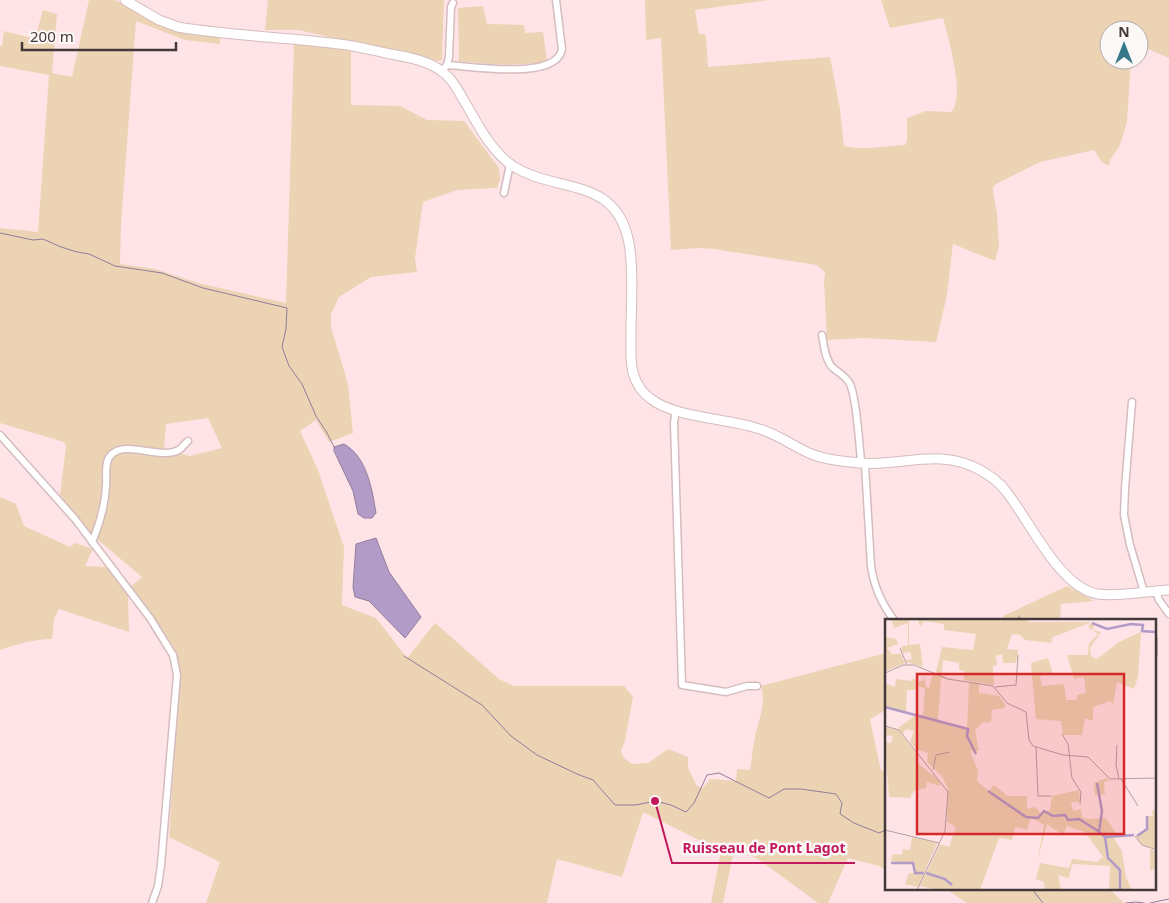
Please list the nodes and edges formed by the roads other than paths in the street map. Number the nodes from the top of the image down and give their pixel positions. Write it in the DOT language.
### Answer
graph roads {
  1 [pos="125,0"];
  2 [pos="556,0"];
  3 [pos="453,3"];
  4 [pos="445,68"];
  5 [pos="510,164"];
  6 [pos="504,193"];
  7 [pos="822,335"];
  8 [pos="1132,402"];
  9 [pos="676,411"];
  10 [pos="0,435"];
  11 [pos="188,441"];
  12 [pos="863,464"];
  13 [pos="92,542"];
  14 [pos="1169,590"];
  15 [pos="1156,591"];
  16 [pos="1144,592"];
  17 [pos="1169,614"];
  18 [pos="893,619"];
  19 [pos="757,686"];
  20 [pos="152,903"];
  1 -- 4 [label="street"];
  2 -- 4 [label="street"];
  3 -- 4 [label="street"];
  4 -- 5 [label="street"];
  5 -- 6 [label="street"];
  5 -- 9 [label="street"];
  7 -- 12 [label="street"];
  8 -- 16 [label="street"];
  9 -- 12 [label="street"];
  9 -- 19 [label="street"];
  10 -- 13 [label="street"];
  11 -- 13 [label="street"];
  12 -- 16 [label="street"];
  12 -- 18 [label="street"];
  13 -- 20 [label="street"];
  14 -- 15 [label="street"];
  15 -- 16 [label="street"];
  15 -- 17 [label="street"];
}
